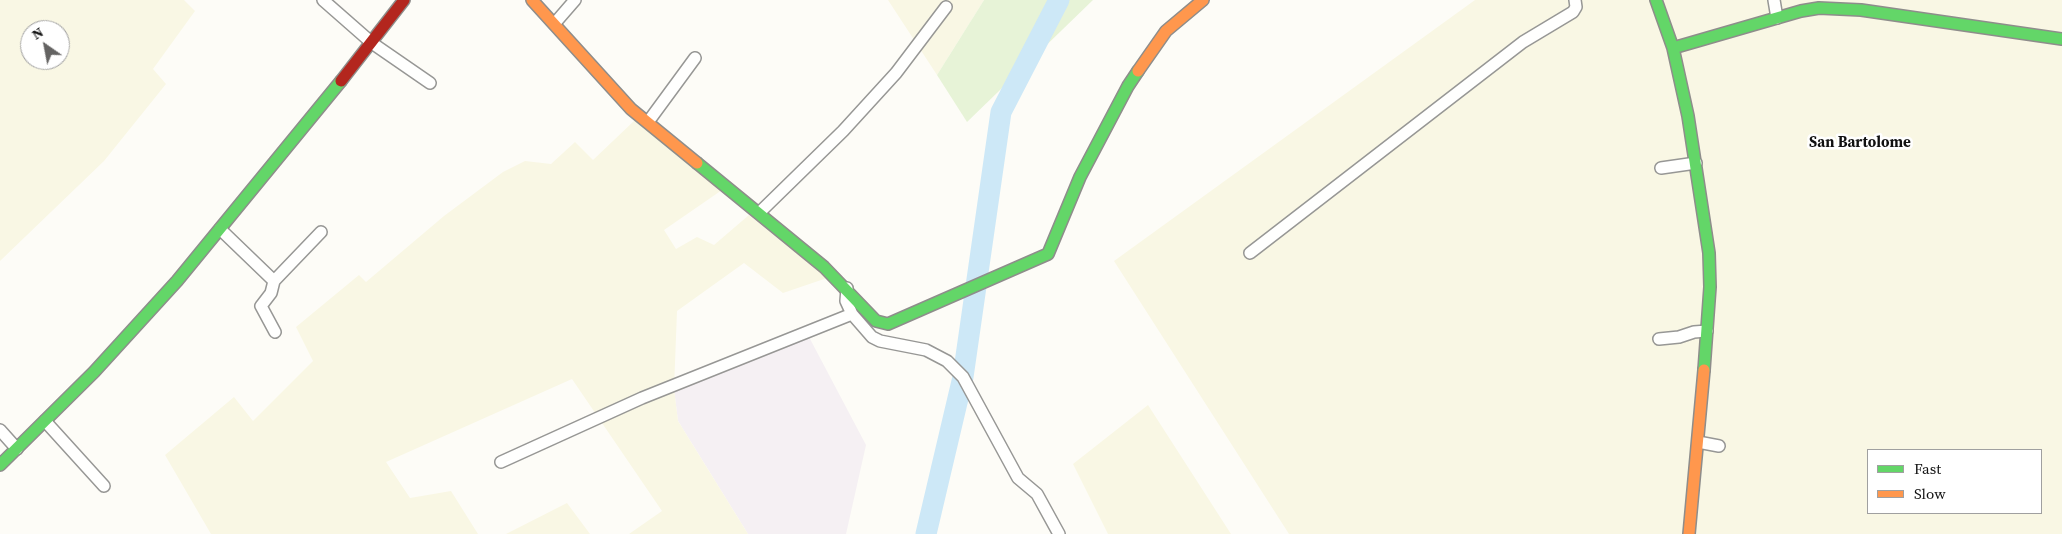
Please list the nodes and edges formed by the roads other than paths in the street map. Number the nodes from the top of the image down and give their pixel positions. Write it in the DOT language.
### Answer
graph roads {
  1 [pos="323,0"];
  2 [pos="404,0"];
  3 [pos="532,0"];
  4 [pos="576,0"];
  5 [pos="1203,0"];
  6 [pos="1575,0"];
  7 [pos="1656,0"];
  8 [pos="1774,0"];
  9 [pos="946,7"];
  10 [pos="1777,18"];
  11 [pos="555,23"];
  12 [pos="2062,39"];
  13 [pos="372,43"];
  14 [pos="1673,48"];
  15 [pos="694,58"];
  16 [pos="430,83"];
  17 [pos="648,122"];
  18 [pos="1696,163"];
  19 [pos="1661,168"];
  20 [pos="758,213"];
  21 [pos="220,229"];
  22 [pos="321,232"];
  23 [pos="1250,253"];
  24 [pos="274,281"];
  25 [pos="846,288"];
  26 [pos="852,314"];
  27 [pos="1707,331"];
  28 [pos="275,332"];
  29 [pos="1659,339"];
  30 [pos="45,422"];
  31 [pos="0,430"];
  32 [pos="1698,442"];
  33 [pos="1719,446"];
  34 [pos="17,449"];
  35 [pos="501,462"];
  36 [pos="0,465"];
  37 [pos="104,486"];
  38 [pos="1059,534"];
  39 [pos="1689,534"];
  1 -- 13 [label="street"];
  2 -- 13 [label="street"];
  3 -- 11 [label="street"];
  4 -- 11 [label="street"];
  5 -- 25 [label="street"];
  6 -- 23 [label="street"];
  7 -- 14 [label="street"];
  8 -- 10 [label="street"];
  9 -- 20 [label="street"];
  10 -- 12 [label="street"];
  10 -- 14 [label="street"];
  11 -- 17 [label="street"];
  13 -- 16 [label="street"];
  13 -- 21 [label="street"];
  14 -- 18 [label="street"];
  15 -- 17 [label="street"];
  17 -- 20 [label="street"];
  18 -- 19 [label="street"];
  18 -- 27 [label="street"];
  20 -- 25 [label="street"];
  21 -- 24 [label="street"];
  21 -- 30 [label="street"];
  22 -- 24 [label="street"];
  24 -- 28 [label="street"];
  25 -- 26 [label="street"];
  26 -- 35 [label="street"];
  26 -- 38 [label="street"];
  27 -- 29 [label="street"];
  27 -- 32 [label="street"];
  30 -- 34 [label="street"];
  30 -- 37 [label="street"];
  31 -- 34 [label="street"];
  32 -- 33 [label="street"];
  32 -- 39 [label="street"];
  34 -- 36 [label="street"];
}
